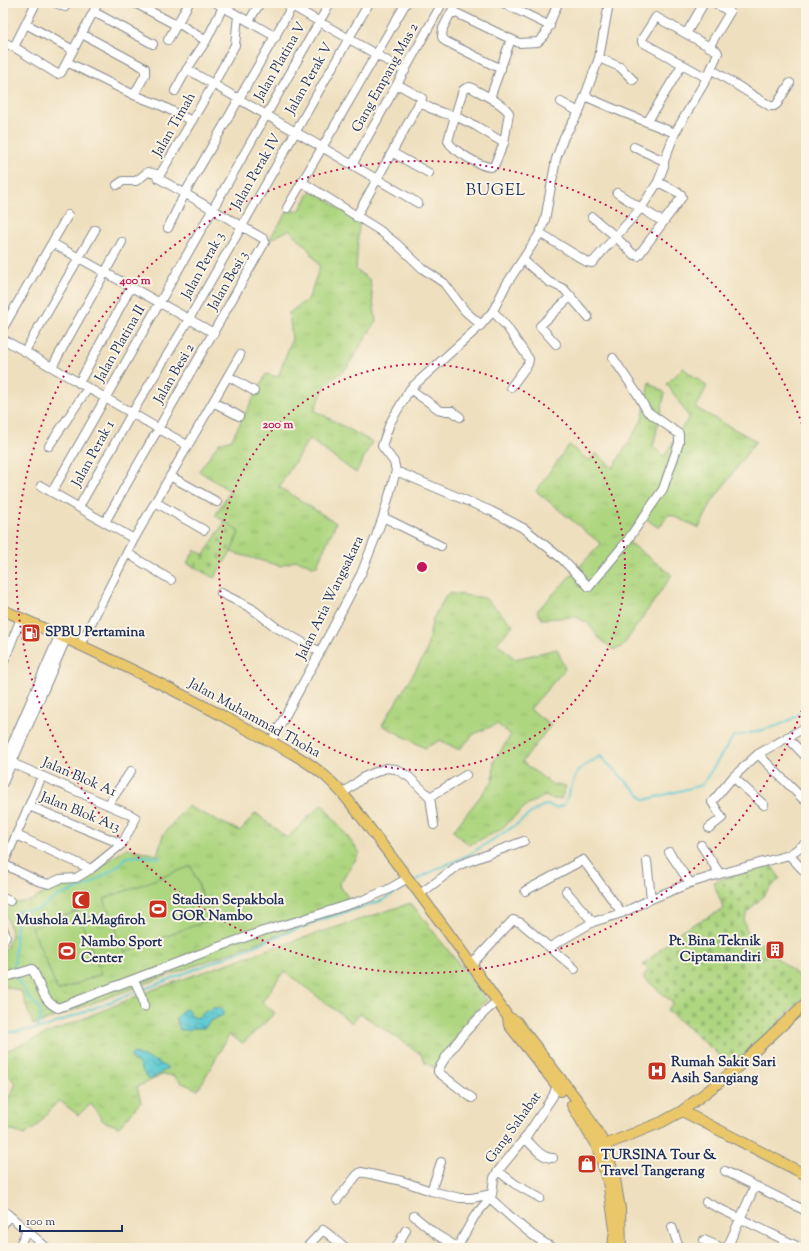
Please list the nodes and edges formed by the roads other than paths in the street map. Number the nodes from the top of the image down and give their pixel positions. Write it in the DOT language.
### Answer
graph roads {
  1 [pos="36,3"];
  2 [pos="56,3"];
  3 [pos="98,3"];
  4 [pos="135,3"];
  5 [pos="189,3"];
  6 [pos="260,3"];
  7 [pos="330,3"];
  8 [pos="368,3"];
  9 [pos="406,3"];
  10 [pos="441,3"];
  11 [pos="456,3"];
  12 [pos="503,3"];
  13 [pos="558,3"];
  14 [pos="609,3"];
  15 [pos="704,3"];
  16 [pos="715,3"];
  17 [pos="221,4"];
  18 [pos="66,5"];
  19 [pos="293,5"];
  20 [pos="452,11"];
  21 [pos="94,12"];
  22 [pos="238,16"];
  23 [pos="249,21"];
  24 [pos="319,22"];
  25 [pos="26,24"];
  26 [pos="177,24"];
  27 [pos="550,26"];
  28 [pos="82,34"];
  29 [pos="686,34"];
  30 [pos="208,37"];
  31 [pos="276,37"];
  32 [pos="348,38"];
  33 [pos="511,39"];
  34 [pos="168,40"];
  35 [pos="3,42"];
  36 [pos="153,44"];
  37 [pos="14,47"];
  38 [pos="709,47"];
  39 [pos="74,50"];
  40 [pos="376,55"];
  41 [pos="599,58"];
  42 [pos="67,62"];
  43 [pos="682,65"];
  44 [pos="187,69"];
  45 [pos="501,69"];
  46 [pos="711,69"];
  47 [pos="405,71"];
  48 [pos="707,78"];
  49 [pos="633,80"];
  50 [pos="790,83"];
  51 [pos="397,84"];
  52 [pos="213,85"];
  53 [pos="175,91"];
  54 [pos="134,95"];
  55 [pos="585,96"];
  56 [pos="490,98"];
  57 [pos="239,100"];
  58 [pos="420,102"];
  59 [pos="560,102"];
  60 [pos="578,112"];
  61 [pos="266,116"];
  62 [pos="455,116"];
  63 [pos="192,121"];
  64 [pos="648,121"];
  65 [pos="295,132"];
  66 [pos="675,133"];
  67 [pos="504,143"];
  68 [pos="634,147"];
  69 [pos="322,148"];
  70 [pos="392,153"];
  71 [pos="664,161"];
  72 [pos="352,165"];
  73 [pos="429,173"];
  74 [pos="159,176"];
  75 [pos="378,180"];
  76 [pos="302,182"];
  77 [pos="658,182"];
  78 [pos="117,185"];
  79 [pos="185,193"];
  80 [pos="617,193"];
  81 [pos="418,203"];
  82 [pos="287,208"];
  83 [pos="641,208"];
  84 [pos="213,209"];
  85 [pos="68,215"];
  86 [pos="356,217"];
  87 [pos="592,217"];
  88 [pos="663,222"];
  89 [pos="242,225"];
  90 [pos="168,228"];
  91 [pos="94,230"];
  92 [pos="540,233"];
  93 [pos="615,236"];
  94 [pos="122,242"];
  95 [pos="52,243"];
  96 [pos="78,258"];
  97 [pos="523,260"];
  98 [pos="105,272"];
  99 [pos="131,287"];
  100 [pos="571,296"];
  101 [pos="160,303"];
  102 [pos="493,311"];
  103 [pos="588,317"];
  104 [pos="189,319"];
  105 [pos="481,325"];
  106 [pos="3,328"];
  107 [pos="214,333"];
  108 [pos="3,339"];
  109 [pos="556,344"];
  110 [pos="25,351"];
  111 [pos="240,355"];
  112 [pos="613,358"];
  113 [pos="52,367"];
  114 [pos="228,376"];
  115 [pos="79,383"];
  116 [pos="511,386"];
  117 [pos="88,388"];
  118 [pos="410,389"];
  119 [pos="254,391"];
  120 [pos="106,398"];
  121 [pos="213,402"];
  122 [pos="132,413"];
  123 [pos="239,416"];
  124 [pos="460,417"];
  125 [pos="159,428"];
  126 [pos="187,445"];
  127 [pos="49,446"];
  128 [pos="396,471"];
  129 [pos="170,476"];
  130 [pos="41,486"];
  131 [pos="52,492"];
  132 [pos="155,502"];
  133 [pos="217,502"];
  134 [pos="79,508"];
  135 [pos="383,517"];
  136 [pos="105,522"];
  137 [pos="204,530"];
  138 [pos="134,539"];
  139 [pos="441,546"];
  140 [pos="127,553"];
  141 [pos="171,580"];
  142 [pos="220,593"];
  143 [pos="3,610"];
  144 [pos="21,618"];
  145 [pos="63,638"];
  146 [pos="80,645"];
  147 [pos="320,652"];
  148 [pos="3,664"];
  149 [pos="806,727"];
  150 [pos="787,737"];
  151 [pos="271,742"];
  152 [pos="10,748"];
  153 [pos="758,754"];
  154 [pos="806,756"];
  155 [pos="12,763"];
  156 [pos="3,765"];
  157 [pos="131,771"];
  158 [pos="466,775"];
  159 [pos="42,776"];
  160 [pos="733,777"];
  161 [pos="3,783"];
  162 [pos="342,794"];
  163 [pos="430,798"];
  164 [pos="804,800"];
  165 [pos="108,805"];
  166 [pos="764,805"];
  167 [pos="29,806"];
  168 [pos="434,826"];
  169 [pos="709,828"];
  170 [pos="16,835"];
  171 [pos="524,842"];
  172 [pos="806,843"];
  173 [pos="122,844"];
  174 [pos="701,845"];
  175 [pos="669,852"];
  176 [pos="788,855"];
  177 [pos="647,861"];
  178 [pos="3,865"];
  179 [pos="91,869"];
  180 [pos="806,873"];
  181 [pos="720,874"];
  182 [pos="409,879"];
  183 [pos="690,883"];
  184 [pos="525,891"];
  185 [pos="566,891"];
  186 [pos="419,893"];
  187 [pos="651,899"];
  188 [pos="622,913"];
  189 [pos="593,922"];
  190 [pos="3,928"];
  191 [pos="3,942"];
  192 [pos="550,946"];
  193 [pos="472,964"];
  194 [pos="575,969"];
  195 [pos="7,977"];
  196 [pos="136,982"];
  197 [pos="497,1001"];
  198 [pos="806,1003"];
  199 [pos="144,1007"];
  200 [pos="508,1017"];
  201 [pos="557,1085"];
  202 [pos="472,1098"];
  203 [pos="579,1108"];
  204 [pos="682,1111"];
  205 [pos="526,1138"];
  206 [pos="605,1145"];
  207 [pos="553,1158"];
  208 [pos="441,1162"];
  209 [pos="725,1170"];
  210 [pos="498,1171"];
  211 [pos="806,1175"];
  212 [pos="611,1180"];
  213 [pos="755,1186"];
  214 [pos="431,1191"];
  215 [pos="491,1196"];
  216 [pos="540,1198"];
  217 [pos="337,1200"];
  218 [pos="706,1202"];
  219 [pos="806,1211"];
  220 [pos="6,1212"];
  221 [pos="414,1216"];
  222 [pos="740,1218"];
  223 [pos="3,1225"];
  224 [pos="672,1227"];
  225 [pos="406,1230"];
  226 [pos="27,1231"];
  227 [pos="704,1240"];
  228 [pos="18,1248"];
  229 [pos="46,1248"];
  230 [pos="306,1248"];
  231 [pos="346,1248"];
  232 [pos="396,1248"];
  233 [pos="457,1248"];
  234 [pos="553,1248"];
  235 [pos="613,1248"];
  236 [pos="621,1248"];
  237 [pos="679,1248"];
  238 [pos="722,1248"];
  239 [pos="727,1248"];
  240 [pos="801,1248"];
  1 -- 25 [label="street"];
  2 -- 18 [label="street"];
  3 -- 21 [label="street"];
  4 -- 26 [label="street"];
  5 -- 26 [label="street"];
  6 -- 23 [label="street"];
  7 -- 24 [label="street, Jalan Platina V"];
  8 -- 32 [label="street, Jalan Perak V"];
  9 -- 40 [label="street"];
  10 -- 47 [label="street, Gang Empang Mas 2"];
  11 -- 20 [label="street"];
  12 -- 27 [label="street"];
  13 -- 27 [label="street"];
  14 -- 41 [label="street"];
  15 -- 29 [label="street"];
  16 -- 38 [label="street"];
  17 -- 22 [label="street"];
  17 -- 30 [label="street"];
  19 -- 24 [label="street"];
  19 -- 31 [label="street"];
  20 -- 33 [label="street"];
  20 -- 45 [label="street"];
  21 -- 28 [label="street"];
  21 -- 36 [label="street"];
  22 -- 23 [label="street"];
  22 -- 52 [label="street, Jalan Timah"];
  23 -- 31 [label="street"];
  24 -- 32 [label="street"];
  24 -- 61 [label="street, Jalan Platina V"];
  25 -- 37 [label="street"];
  25 -- 39 [label="street"];
  26 -- 30 [label="street"];
  26 -- 34 [label="street"];
  27 -- 33 [label="street"];
  28 -- 39 [label="street"];
  28 -- 54 [label="street"];
  29 -- 38 [label="street"];
  29 -- 43 [label="street"];
  30 -- 44 [label="street"];
  31 -- 57 [label="street"];
  32 -- 40 [label="street"];
  32 -- 65 [label="street, Jalan Perak V"];
  33 -- 45 [label="street"];
  35 -- 37 [label="street"];
  37 -- 42 [label="street"];
  38 -- 46 [label="street"];
  39 -- 42 [label="street"];
  40 -- 47 [label="street"];
  40 -- 69 [label="street"];
  41 -- 49 [label="street"];
  41 -- 55 [label="street"];
  42 -- 54 [label="street"];
  43 -- 48 [label="street"];
  43 -- 64 [label="street"];
  44 -- 52 [label="street"];
  44 -- 53 [label="street"];
  45 -- 56 [label="street"];
  46 -- 48 [label="street"];
  46 -- 50 [label="street"];
  47 -- 51 [label="street, Gang Empang Mas 2"];
  48 -- 66 [label="street"];
  51 -- 58 [label="street"];
  51 -- 72 [label="street, Gang Empang Mas 2"];
  52 -- 57 [label="street"];
  52 -- 63 [label="street, Jalan Timah"];
  54 -- 63 [label="street"];
  55 -- 60 [label="street"];
  55 -- 64 [label="street"];
  56 -- 62 [label="street"];
  56 -- 67 [label="street"];
  57 -- 61 [label="street"];
  57 -- 79 [label="street"];
  58 -- 62 [label="street"];
  58 -- 70 [label="street"];
  59 -- 60 [label="street"];
  60 -- 92 [label="street"];
  61 -- 65 [label="street"];
  61 -- 84 [label="street, Jalan Platina V"];
  62 -- 67 [label="street"];
  62 -- 67 [label="street"];
  63 -- 74 [label="street, Jalan Timah"];
  64 -- 66 [label="street"];
  65 -- 69 [label="street"];
  65 -- 89 [label="street, Jalan Perak IV"];
  66 -- 71 [label="street"];
  68 -- 71 [label="street"];
  69 -- 72 [label="street"];
  69 -- 76 [label="street"];
  70 -- 73 [label="street"];
  70 -- 75 [label="street"];
  71 -- 77 [label="street"];
  72 -- 75 [label="street"];
  74 -- 78 [label="street"];
  74 -- 79 [label="street"];
  75 -- 81 [label="street"];
  75 -- 86 [label="street"];
  76 -- 82 [label="street"];
  76 -- 86 [label="street"];
  77 -- 83 [label="street"];
  77 -- 88 [label="street"];
  79 -- 84 [label="street"];
  79 -- 90 [label="street"];
  80 -- 83 [label="street"];
  83 -- 88 [label="street"];
  83 -- 93 [label="street"];
  84 -- 89 [label="street"];
  84 -- 101 [label="street, Jalan Platina II"];
  85 -- 95 [label="street"];
  86 -- 105 [label="street"];
  87 -- 93 [label="street"];
  88 -- 93 [label="street"];
  89 -- 104 [label="street, Jalan Perak 3"];
  89 -- 107 [label="street, Jalan Besi 3"];
  91 -- 96 [label="street"];
  92 -- 93 [label="street"];
  92 -- 97 [label="street"];
  94 -- 98 [label="street"];
  95 -- 96 [label="street"];
  95 -- 106 [label="street"];
  96 -- 98 [label="street"];
  96 -- 110 [label="street"];
  97 -- 100 [label="street"];
  97 -- 102 [label="street"];
  98 -- 99 [label="street"];
  98 -- 113 [label="street"];
  99 -- 101 [label="street"];
  99 -- 115 [label="street"];
  100 -- 103 [label="street"];
  100 -- 109 [label="street"];
  101 -- 104 [label="street"];
  101 -- 120 [label="street, Jalan Platina II"];
  102 -- 105 [label="street"];
  102 -- 116 [label="street"];
  104 -- 107 [label="street"];
  104 -- 122 [label="street, Jalan Perak 3"];
  105 -- 118 [label="street"];
  107 -- 125 [label="street, Jalan Besi 2"];
  108 -- 110 [label="street"];
  110 -- 113 [label="street"];
  111 -- 114 [label="street"];
  112 -- 128 [label="street"];
  113 -- 115 [label="street"];
  114 -- 119 [label="street"];
  114 -- 121 [label="street"];
  115 -- 117 [label="street"];
  117 -- 120 [label="street"];
  117 -- 127 [label="street"];
  118 -- 124 [label="street"];
  118 -- 128 [label="street"];
  120 -- 122 [label="street"];
  120 -- 131 [label="street, Jalan Platina II"];
  121 -- 123 [label="street"];
  121 -- 126 [label="street"];
  122 -- 125 [label="street"];
  122 -- 134 [label="street, Jalan Perak 1"];
  125 -- 126 [label="street"];
  125 -- 136 [label="street, Jalan Besi 2"];
  126 -- 129 [label="street"];
  128 -- 135 [label="street, Jalan Aria Wangsakara"];
  129 -- 132 [label="street"];
  129 -- 133 [label="street"];
  130 -- 131 [label="street"];
  131 -- 134 [label="street"];
  132 -- 137 [label="street"];
  132 -- 138 [label="street"];
  134 -- 136 [label="street"];
  135 -- 139 [label="street"];
  135 -- 147 [label="street, Jalan Aria Wangsakara"];
  136 -- 138 [label="street"];
  138 -- 140 [label="street"];
  140 -- 141 [label="street"];
  140 -- 146 [label="street"];
  142 -- 147 [label="street"];
  143 -- 144 [label="main road, Jalan Muhammad Thoha"];
  144 -- 145 [label="main road, Jalan Muhammad Thoha"];
  144 -- 148 [label="street"];
  145 -- 146 [label="main road, Jalan Muhammad Thoha"];
  145 -- 152 [label="street"];
  146 -- 151 [label="main road, Jalan Muhammad Thoha"];
  147 -- 151 [label="street, Jalan Aria Wangsakara"];
  149 -- 150 [label="street"];
  150 -- 153 [label="street"];
  150 -- 154 [label="street"];
  151 -- 162 [label="main road, Jalan Muhammad Thoha"];
  152 -- 155 [label="street"];
  152 -- 156 [label="street"];
  153 -- 160 [label="street"];
  153 -- 164 [label="street"];
  155 -- 159 [label="street, Jalan Blok A1"];
  155 -- 161 [label="street"];
  157 -- 165 [label="street"];
  158 -- 163 [label="street"];
  159 -- 165 [label="street, Jalan Blok A1"];
  159 -- 167 [label="street"];
  160 -- 166 [label="street"];
  160 -- 169 [label="street"];
  162 -- 163 [label="street"];
  162 -- 182 [label="main road, Jalan Muhammad Thoha"];
  163 -- 168 [label="street"];
  165 -- 173 [label="street, Jalan Blok A1"];
  167 -- 170 [label="street"];
  167 -- 173 [label="street, Jalan Blok A13"];
  170 -- 178 [label="street"];
  170 -- 179 [label="street"];
  171 -- 186 [label="street"];
  172 -- 176 [label="street"];
  173 -- 179 [label="street"];
  174 -- 181 [label="street"];
  175 -- 183 [label="street"];
  176 -- 180 [label="street"];
  176 -- 181 [label="street"];
  177 -- 187 [label="street"];
  178 -- 179 [label="street"];
  181 -- 183 [label="street"];
  182 -- 186 [label="main road, Jalan Muhammad Thoha"];
  182 -- 196 [label="street"];
  183 -- 187 [label="street"];
  184 -- 188 [label="street"];
  185 -- 189 [label="street"];
  186 -- 193 [label="main road, Jalan Muhammad Thoha"];
  187 -- 188 [label="street"];
  188 -- 189 [label="street"];
  189 -- 192 [label="street"];
  190 -- 191 [label="street"];
  192 -- 193 [label="street"];
  192 -- 194 [label="street"];
  193 -- 197 [label="main road, Jalan Muhammad Thoha"];
  195 -- 196 [label="street"];
  196 -- 199 [label="street"];
  197 -- 200 [label="main road, Jalan Muhammad Thoha"];
  197 -- 202 [label="street"];
  198 -- 204 [label="main road"];
  200 -- 201 [label="main road, Jalan Muhammad Thoha"];
  200 -- 203 [label="main road, Jalan Muhammad Thoha"];
  201 -- 203 [label="main road, Jalan Muhammad Thoha"];
  201 -- 205 [label="street, Gang Sahabat"];
  203 -- 206 [label="main road, Jalan Muhammad Thoha"];
  203 -- 212 [label="main road, Jalan Muhammad Thoha"];
  204 -- 206 [label="main road"];
  204 -- 211 [label="main road"];
  205 -- 207 [label="street"];
  205 -- 210 [label="street, Gang Sahabat"];
  206 -- 212 [label="main road, Jalan Muhammad Thoha"];
  208 -- 214 [label="street"];
  209 -- 213 [label="street"];
  210 -- 215 [label="street, Gang Sahabat"];
  210 -- 216 [label="street"];
  212 -- 235 [label="main road, Jalan Muhammad Thoha"];
  212 -- 236 [label="main road, Jalan Muhammad Thoha"];
  213 -- 219 [label="street"];
  213 -- 222 [label="street"];
  214 -- 215 [label="street"];
  214 -- 217 [label="street"];
  215 -- 233 [label="street, Gang Sahabat"];
  215 -- 234 [label="street"];
  218 -- 222 [label="street"];
  220 -- 223 [label="street"];
  220 -- 226 [label="street"];
  221 -- 233 [label="street"];
  222 -- 239 [label="street"];
  222 -- 240 [label="street"];
  224 -- 237 [label="street"];
  225 -- 232 [label="street"];
  226 -- 228 [label="street"];
  226 -- 229 [label="street"];
  227 -- 238 [label="street"];
  230 -- 231 [label="street"];
}
